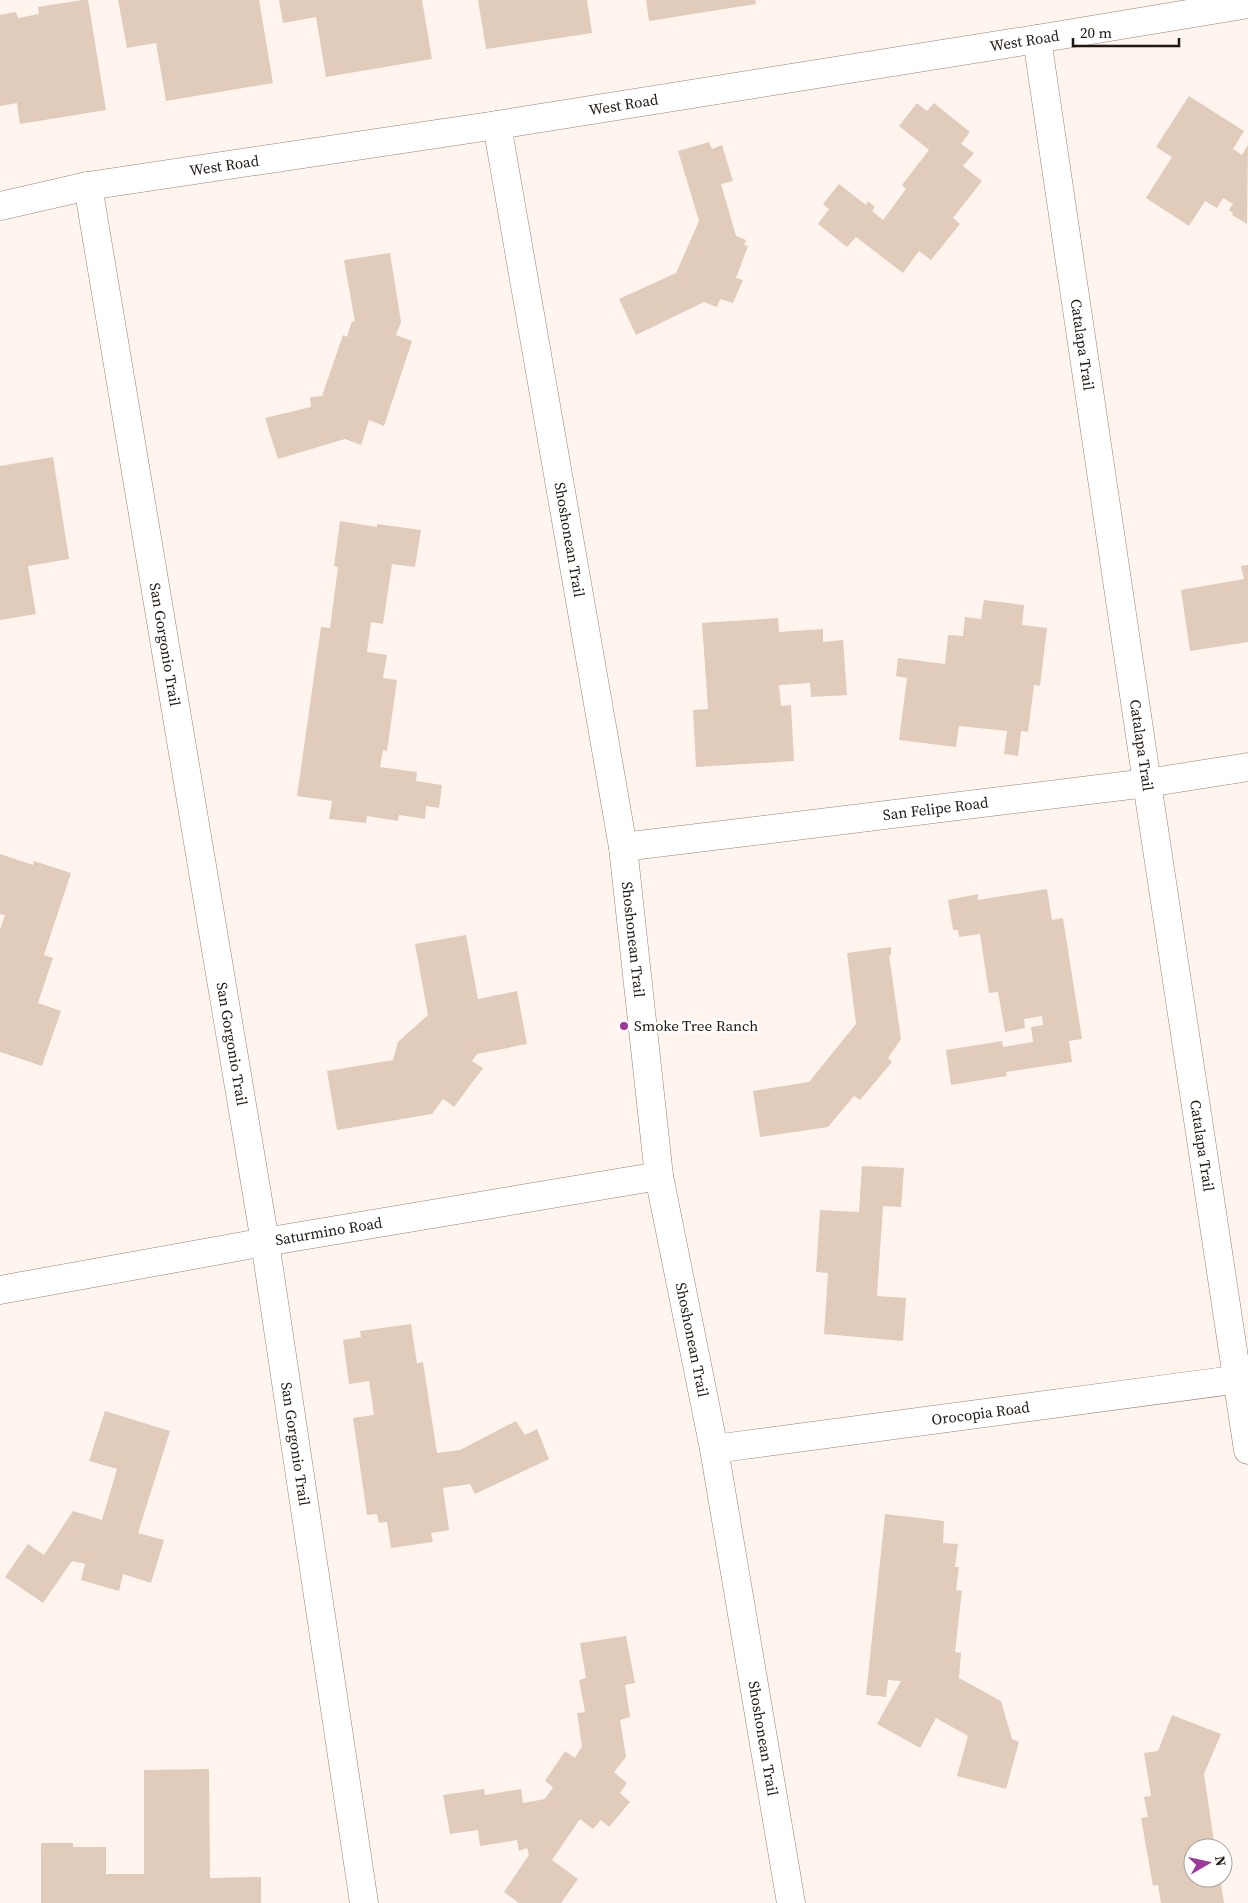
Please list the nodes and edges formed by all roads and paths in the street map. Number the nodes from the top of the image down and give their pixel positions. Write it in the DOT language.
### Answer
graph roads {
  1 [pos="1248,4"];
  2 [pos="1037,39"];
  3 [pos="496,125"];
  4 [pos="88,186"];
  5 [pos="0,206"];
  6 [pos="1248,767"];
  7 [pos="1147,783"];
  8 [pos="623,847"];
  9 [pos="659,1176"];
  10 [pos="265,1242"];
  11 [pos="0,1290"];
  12 [pos="1242,1379"];
  13 [pos="714,1449"];
  14 [pos="1248,1450"];
  15 [pos="364,1903"];
  16 [pos="791,1903"];
  1 -- 2 [label="street, West Road"];
  2 -- 3 [label="street, West Road"];
  2 -- 7 [label="street, Catalapa Trail"];
  3 -- 4 [label="street, West Road"];
  3 -- 8 [label="street, Shoshonean Trail"];
  4 -- 5 [label="street, West Road"];
  4 -- 10 [label="street, San Gorgonio Trail"];
  6 -- 7 [label="street, San Felipe Road"];
  7 -- 8 [label="street, San Felipe Road"];
  7 -- 12 [label="street, Catalapa Trail"];
  8 -- 9 [label="street, Shoshonean Trail"];
  9 -- 10 [label="street, Saturmino Road"];
  9 -- 13 [label="street, Shoshonean Trail"];
  10 -- 11 [label="street, Saturmino Road"];
  10 -- 15 [label="street, San Gorgonio Trail"];
  12 -- 13 [label="street, Orocopia Road"];
  12 -- 14 [label="street, Catalapa Trail"];
  13 -- 16 [label="street, Shoshonean Trail"];
}
